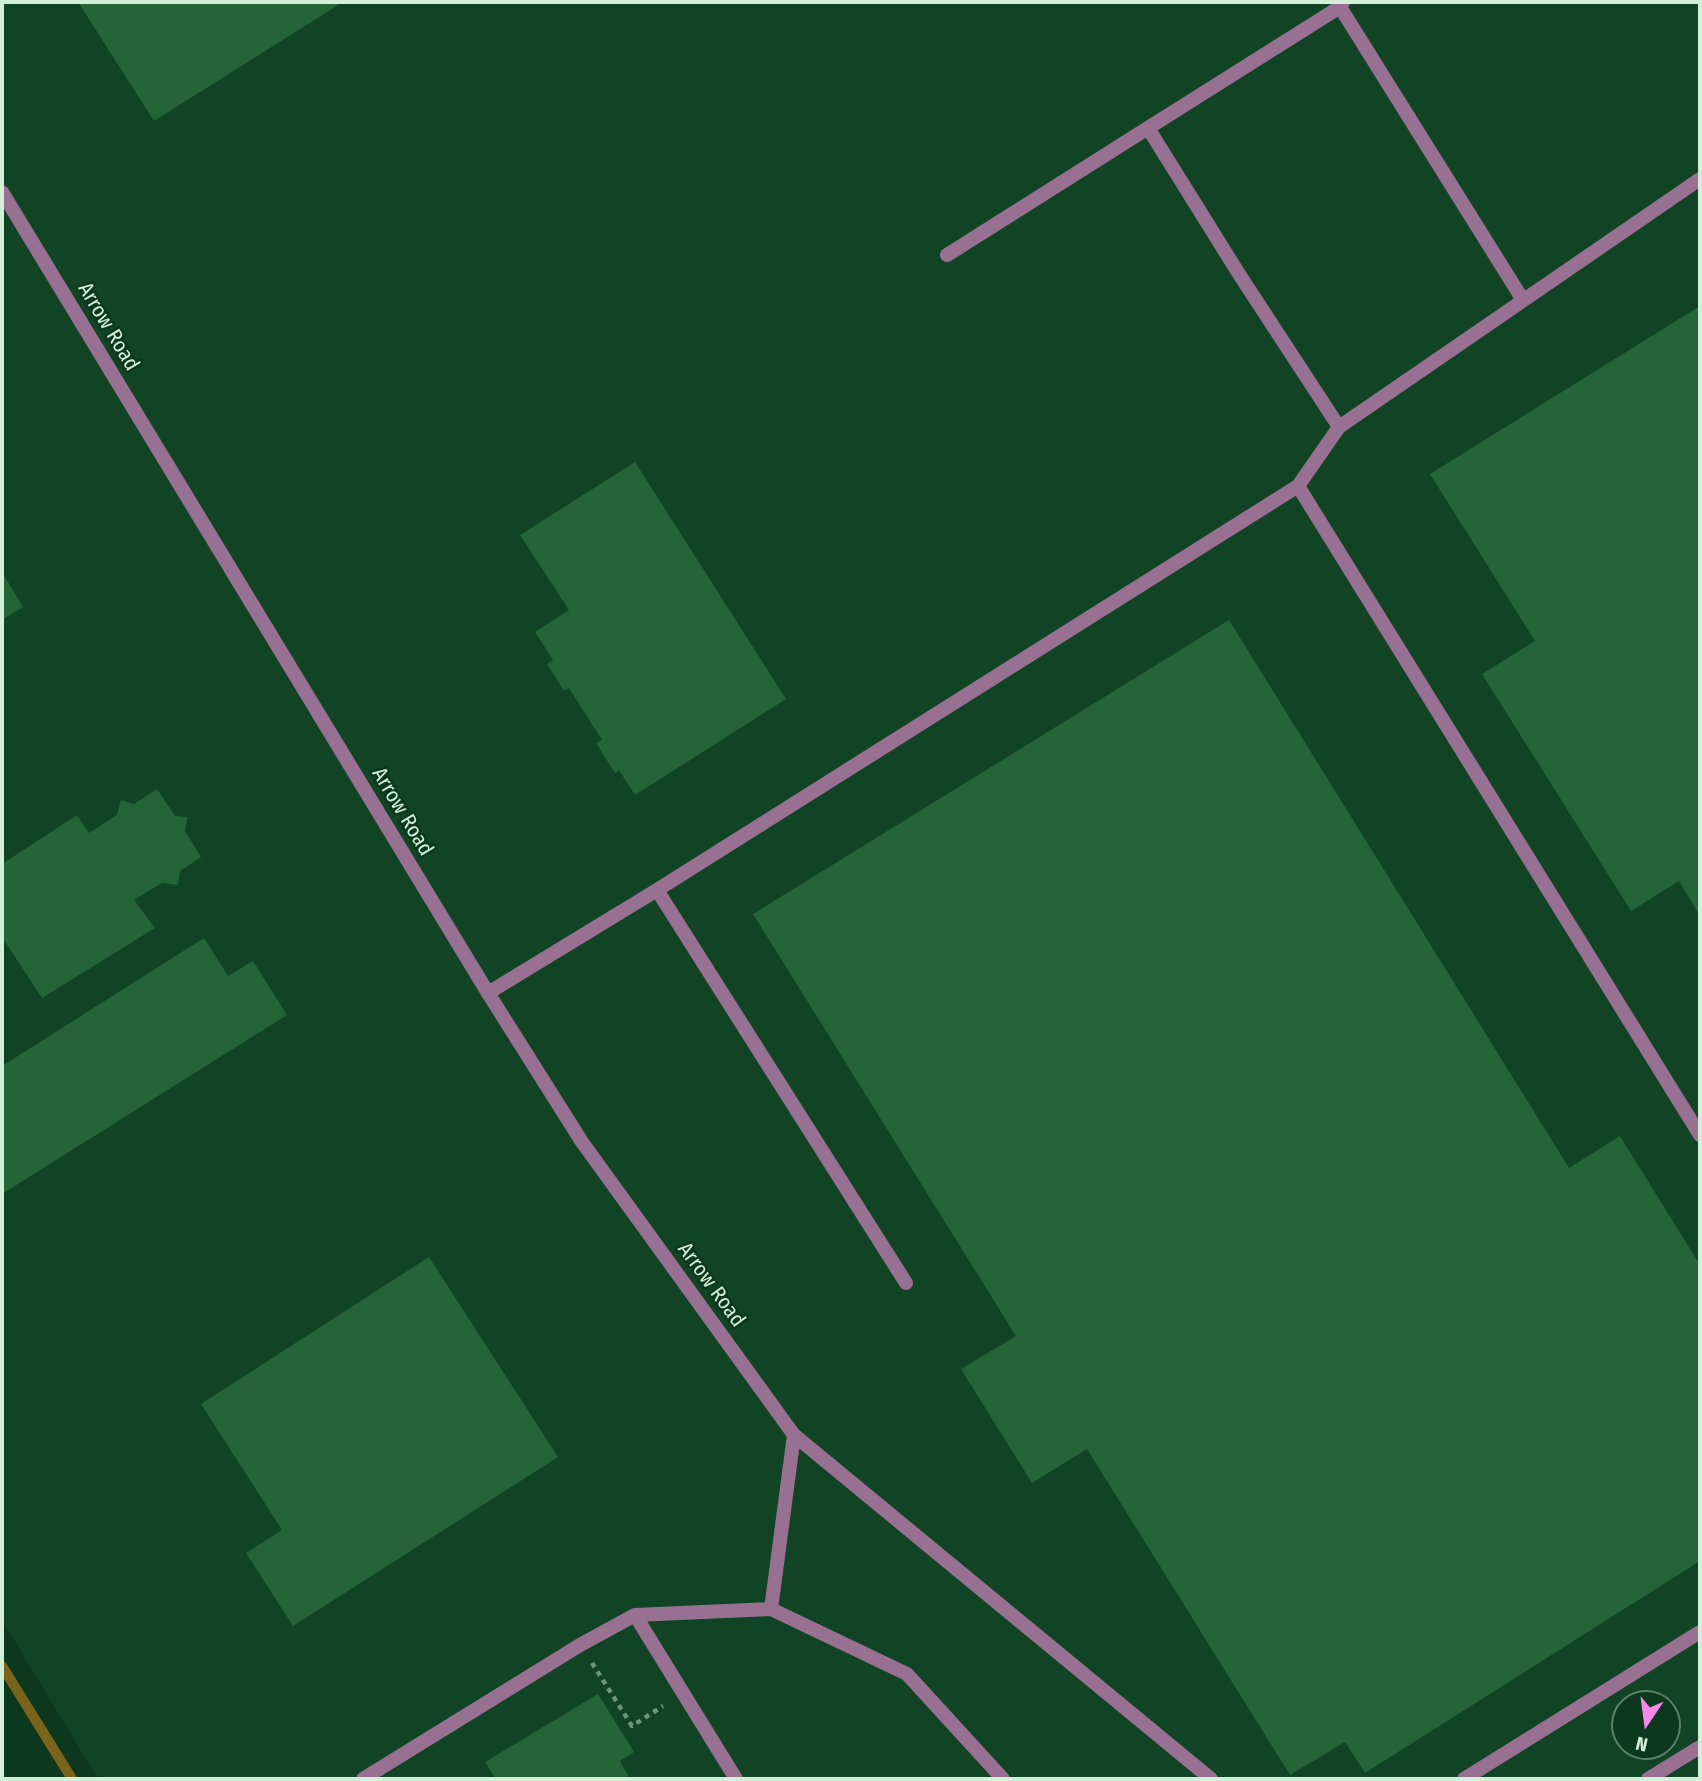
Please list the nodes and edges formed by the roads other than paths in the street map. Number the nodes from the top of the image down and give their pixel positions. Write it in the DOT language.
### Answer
graph roads {
  1 [pos="1342,4"];
  2 [pos="1148,128"];
  3 [pos="1700,179"];
  4 [pos="2,192"];
  5 [pos="947,255"];
  6 [pos="1523,300"];
  7 [pos="1339,427"];
  8 [pos="1298,486"];
  9 [pos="657,890"];
  10 [pos="488,993"];
  11 [pos="1700,1135"];
  12 [pos="906,1283"];
  13 [pos="794,1435"];
  14 [pos="771,1609"];
  15 [pos="635,1615"];
  16 [pos="1700,1632"];
  17 [pos="1700,1748"];
  18 [pos="363,1779"];
  19 [pos="736,1779"];
  20 [pos="1003,1779"];
  21 [pos="1210,1779"];
  22 [pos="1464,1779"];
  23 [pos="1648,1779"];
  1 -- 2 [label="street"];
  1 -- 6 [label="street"];
  2 -- 5 [label="street"];
  2 -- 7 [label="street"];
  3 -- 6 [label="street"];
  4 -- 10 [label="street, Arrow Road"];
  6 -- 7 [label="street"];
  7 -- 8 [label="street"];
  8 -- 9 [label="street"];
  8 -- 11 [label="street"];
  9 -- 10 [label="street"];
  9 -- 12 [label="street"];
  10 -- 13 [label="street, Arrow Road"];
  13 -- 14 [label="street"];
  13 -- 21 [label="street, Arrow Road"];
  14 -- 15 [label="street"];
  14 -- 20 [label="street"];
  15 -- 18 [label="street"];
  15 -- 19 [label="street"];
  16 -- 22 [label="street"];
  17 -- 23 [label="street"];
}
